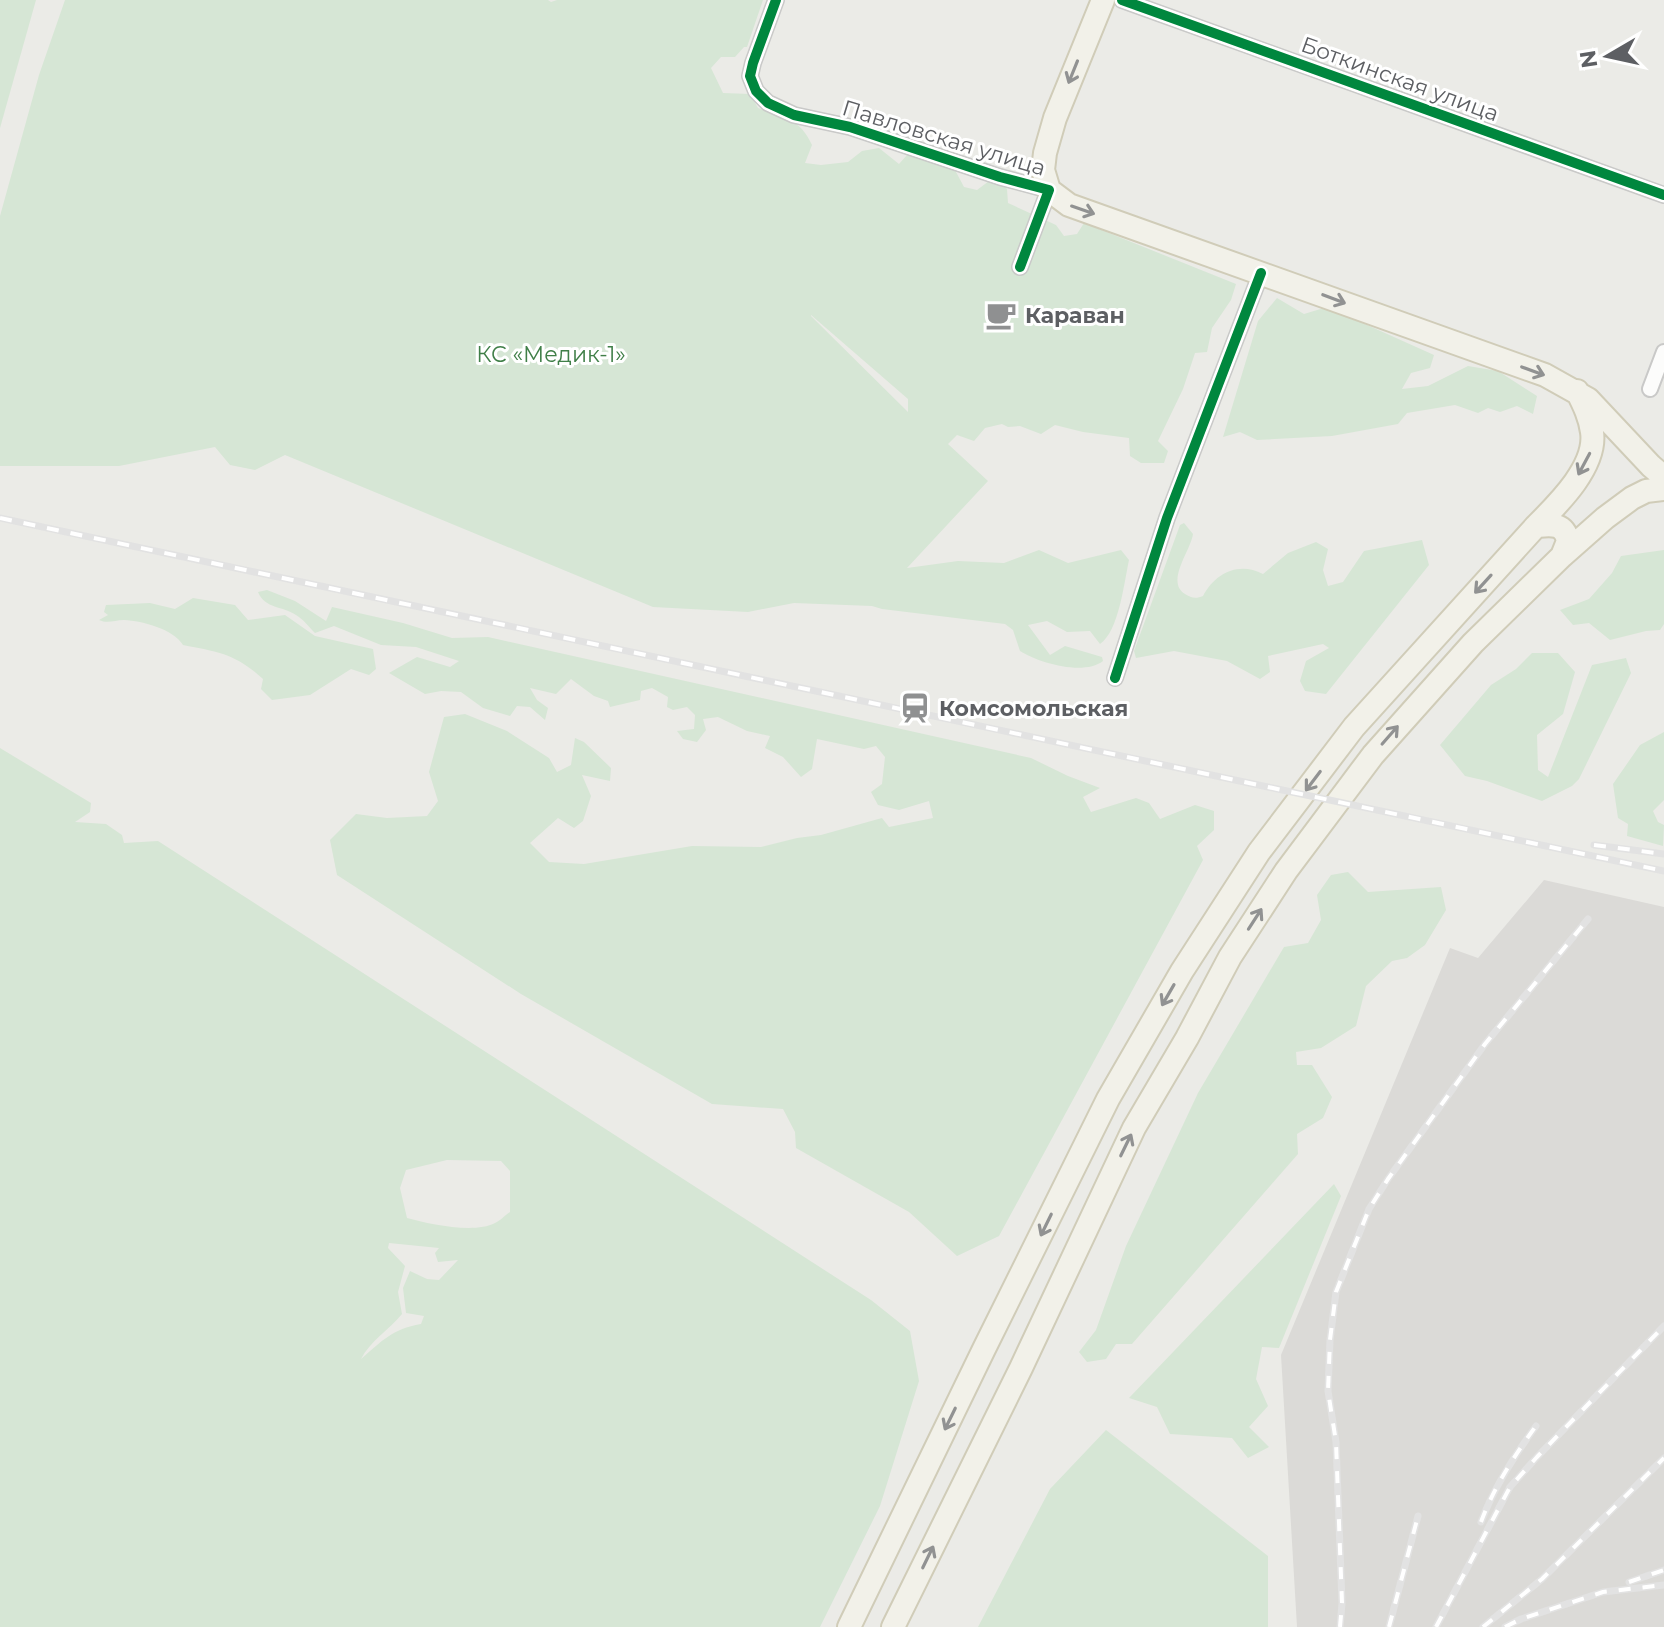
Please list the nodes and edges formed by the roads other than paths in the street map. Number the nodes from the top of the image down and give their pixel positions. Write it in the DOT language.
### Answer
graph roads {
  1 [pos="776,0"];
  2 [pos="1103,0"];
  3 [pos="1122,0"];
  4 [pos="1049,190"];
  5 [pos="1664,195"];
  6 [pos="1020,267"];
  7 [pos="1261,273"];
  8 [pos="1664,352"];
  9 [pos="1650,389"];
  10 [pos="1577,391"];
  11 [pos="1664,477"];
  12 [pos="1664,489"];
  13 [pos="1536,526"];
  14 [pos="1562,556"];
  15 [pos="1115,678"];
  16 [pos="849,1627"];
  17 [pos="893,1627"];
  1 -- 4 [label="street, Павловская улица"];
  2 -- 4 [label="main road, Павловская улица, one-way"];
  3 -- 5 [label="street, Боткинская улица"];
  4 -- 6 [label="street, Павловская улица"];
  4 -- 7 [label="main road, Павловская улица, one-way"];
  7 -- 10 [label="main road, Павловская улица, one-way"];
  7 -- 15 [label="street"];
  8 -- 9 [label="street"];
  10 -- 11 [label="main road, Павловская улица"];
  10 -- 13 [label="main road, one-way"];
  12 -- 14 [label="main road"];
  13 -- 14 [label="main road"];
  13 -- 16 [label="main road, one-way"];
  17 -- 14 [label="main road, one-way"];
}
